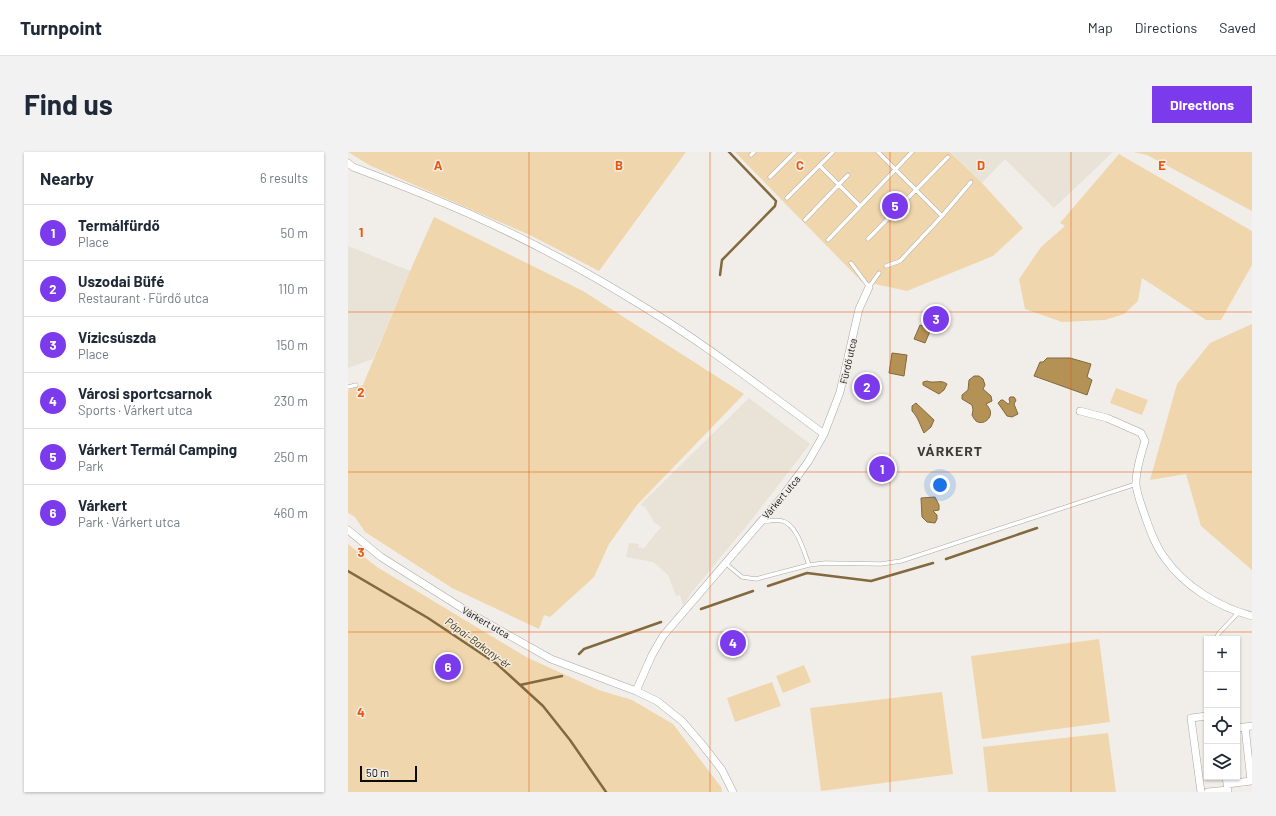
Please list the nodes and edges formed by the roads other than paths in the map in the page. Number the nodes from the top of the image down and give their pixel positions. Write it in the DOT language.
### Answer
graph roads {
  1 [pos="795,152"];
  2 [pos="833,152"];
  3 [pos="878,152"];
  4 [pos="912,152"];
  5 [pos="948,157"];
  6 [pos="348,163"];
  7 [pos="820,166"];
  8 [pos="895,169"];
  9 [pos="848,175"];
  10 [pos="770,177"];
  11 [pos="971,182"];
  12 [pos="838,185"];
  13 [pos="916,190"];
  14 [pos="787,198"];
  15 [pos="860,206"];
  16 [pos="942,216"];
  17 [pos="805,220"];
  18 [pos="868,239"];
  19 [pos="828,240"];
  20 [pos="851,263"];
  21 [pos="886,266"];
  22 [pos="879,273"];
  23 [pos="868,287"];
  24 [pos="356,385"];
  25 [pos="348,386"];
  26 [pos="1080,411"];
  27 [pos="824,434"];
  28 [pos="1136,484"];
  29 [pos="760,522"];
  30 [pos="348,530"];
  31 [pos="725,563"];
  32 [pos="809,565"];
  33 [pos="1239,612"];
  34 [pos="1252,616"];
  35 [pos="1218,636"];
  36 [pos="636,691"];
  37 [pos="1204,716"];
  38 [pos="1249,726"];
  39 [pos="1227,780"];
  40 [pos="733,792"];
  41 [pos="1201,792"];
  42 [pos="1208,792"];
  1 -- 10 [label="lane"];
  2 -- 7 [label="lane"];
  3 -- 8 [label="lane"];
  4 -- 8 [label="lane"];
  5 -- 13 [label="lane"];
  6 -- 27 [label="street"];
  7 -- 12 [label="lane"];
  7 -- 14 [label="lane"];
  8 -- 13 [label="lane"];
  8 -- 15 [label="lane"];
  9 -- 12 [label="lane"];
  11 -- 16 [label="lane"];
  12 -- 15 [label="lane"];
  12 -- 17 [label="lane"];
  13 -- 16 [label="lane"];
  13 -- 18 [label="lane"];
  15 -- 19 [label="lane"];
  16 -- 21 [label="lane"];
  20 -- 23 [label="lane"];
  22 -- 23 [label="lane"];
  23 -- 27 [label="street, Fürdő utca"];
  24 -- 25 [label="lane"];
  26 -- 28 [label="street"];
  27 -- 29 [label="street, Várkert utca"];
  28 -- 32 [label="lane"];
  28 -- 33 [label="street"];
  29 -- 31 [label="street, Várkert utca"];
  29 -- 32 [label="lane"];
  30 -- 36 [label="street, Várkert utca"];
  31 -- 32 [label="lane"];
  31 -- 36 [label="street, Várkert utca"];
  33 -- 34 [label="street"];
  33 -- 35 [label="lane"];
  36 -- 40 [label="street, Várkert utca"];
  37 -- 41 [label="street"];
  38 -- 39 [label="street"];
  39 -- 42 [label="street"];
}
